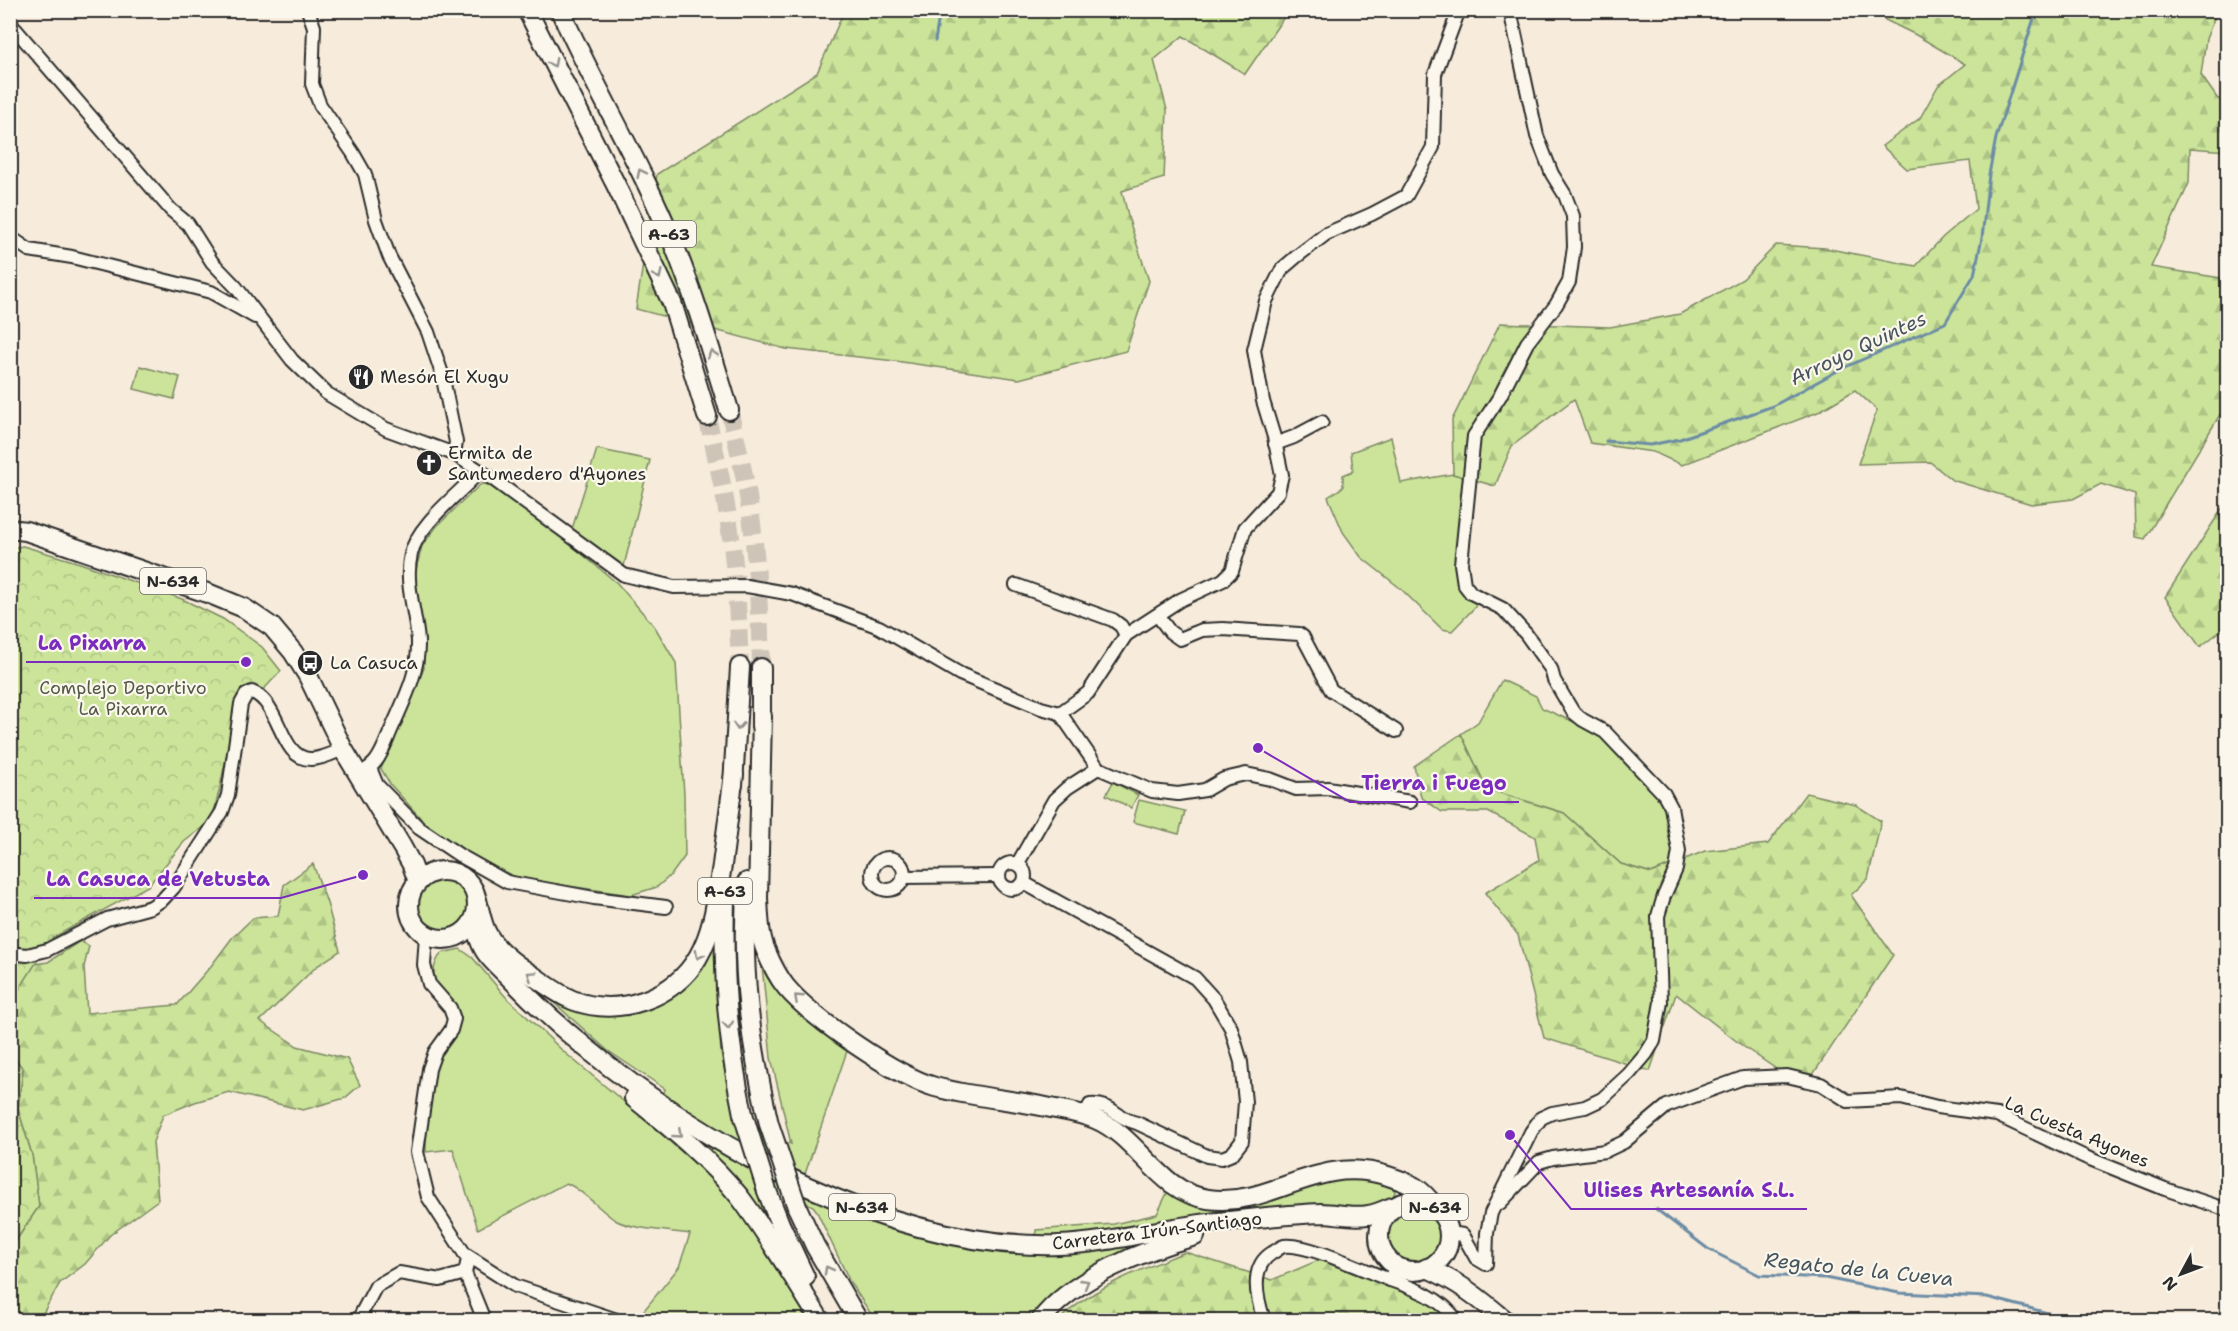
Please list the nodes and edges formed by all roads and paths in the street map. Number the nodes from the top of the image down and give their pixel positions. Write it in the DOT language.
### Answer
graph roads {
  1 [pos="308,10"];
  2 [pos="527,10"];
  3 [pos="560,10"];
  4 [pos="1459,10"];
  5 [pos="1510,10"];
  6 [pos="10,23"];
  7 [pos="10,237"];
  8 [pos="261,320"];
  9 [pos="729,410"];
  10 [pos="707,416"];
  11 [pos="1322,422"];
  12 [pos="1275,444"];
  13 [pos="454,454"];
  14 [pos="478,471"];
  15 [pos="10,529"];
  16 [pos="1016,585"];
  17 [pos="1158,616"];
  18 [pos="1126,636"];
  19 [pos="740,667"];
  20 [pos="761,668"];
  21 [pos="1060,713"];
  22 [pos="762,716"];
  23 [pos="1396,731"];
  24 [pos="343,749"];
  25 [pos="1098,768"];
  26 [pos="364,771"];
  27 [pos="734,774"];
  28 [pos="1410,802"];
  29 [pos="402,847"];
  30 [pos="1018,863"];
  31 [pos="437,871"];
  32 [pos="998,876"];
  33 [pos="903,877"];
  34 [pos="418,882"];
  35 [pos="1024,883"];
  36 [pos="477,900"];
  37 [pos="666,907"];
  38 [pos="474,921"];
  39 [pos="426,935"];
  40 [pos="450,939"];
  41 [pos="10,953"];
  42 [pos="486,953"];
  43 [pos="527,996"];
  44 [pos="1085,1115"];
  45 [pos="1392,1177"];
  46 [pos="1396,1205"];
  47 [pos="1436,1208"];
  48 [pos="2228,1210"];
  49 [pos="1491,1213"];
  50 [pos="1339,1215"];
  51 [pos="1255,1219"];
  52 [pos="1379,1239"];
  53 [pos="1448,1241"];
  54 [pos="465,1254"];
  55 [pos="1427,1268"];
  56 [pos="1393,1273"];
  57 [pos="465,1274"];
  58 [pos="1476,1295"];
  59 [pos="358,1320"];
  60 [pos="484,1320"];
  61 [pos="617,1320"];
  62 [pos="820,1320"];
  63 [pos="830,1320"];
  64 [pos="858,1320"];
  65 [pos="1041,1320"];
  66 [pos="1264,1320"];
  67 [pos="1456,1320"];
  68 [pos="1504,1320"];
  1 -- 13 [label="street"];
  2 -- 10 [label="highway, A-63, one-way"];
  9 -- 3 [label="highway, A-63, one-way"];
  4 -- 12 [label="street"];
  5 -- 49 [label="street"];
  6 -- 8 [label="street"];
  7 -- 8 [label="street"];
  8 -- 13 [label="street"];
  11 -- 12 [label="street"];
  12 -- 17 [label="street"];
  13 -- 14 [label="street"];
  14 -- 21 [label="street"];
  14 -- 26 [label="street"];
  15 -- 24 [label="highway, N-634"];
  16 -- 18 [label="street"];
  17 -- 18 [label="street"];
  17 -- 23 [label="street"];
  18 -- 21 [label="street"];
  19 -- 27 [label="highway, A-63, one-way"];
  20 -- 22 [label="highway, A-63"];
  21 -- 25 [label="street"];
  44 -- 22 [label="highway, one-way"];
  64 -- 22 [label="highway, A-63, one-way, bridge"];
  24 -- 26 [label="highway, N-634"];
  24 -- 41 [label="street"];
  25 -- 28 [label="street"];
  25 -- 30 [label="street"];
  26 -- 29 [label="highway, N-634"];
  26 -- 37 [label="street"];
  27 -- 36 [label="highway, one-way"];
  27 -- 63 [label="highway, A-63, one-way, bridge"];
  29 -- 31 [label="highway, N-634"];
  29 -- 34 [label="highway, N-634"];
  30 -- 32 [label="street"];
  30 -- 35 [label="street"];
  31 -- 34 [label="highway"];
  31 -- 36 [label="highway, N-634"];
  32 -- 33 [label="street"];
  32 -- 35 [label="street"];
  34 -- 39 [label="highway"];
  35 -- 44 [label="street"];
  36 -- 38 [label="highway, N-634"];
  38 -- 40 [label="highway"];
  38 -- 42 [label="highway, Carretera Irún-Santiago / N-634"];
  39 -- 40 [label="highway, N-634"];
  39 -- 54 [label="street"];
  40 -- 42 [label="highway, Carretera Irún-Santiago / N-634"];
  42 -- 43 [label="highway, Carretera Irún-Santiago / N-634"];
  43 -- 51 [label="highway, Carretera Irún-Santiago / N-634"];
  43 -- 62 [label="highway, one-way"];
  44 -- 45 [label="highway"];
  45 -- 46 [label="highway"];
  45 -- 47 [label="highway"];
  46 -- 47 [label="highway, N-634"];
  46 -- 50 [label="highway, Carretera Irún-Santiago / N-634"];
  46 -- 52 [label="highway, N-634"];
  47 -- 53 [label="highway, N-634"];
  48 -- 49 [label="street, La Cuesta Ayones"];
  49 -- 53 [label="street"];
  50 -- 51 [label="highway, Carretera Irún-Santiago / N-634"];
  50 -- 52 [label="highway, Carretera Irún-Santiago / N-634"];
  65 -- 51 [label="highway, one-way"];
  52 -- 56 [label="highway, N-634"];
  53 -- 55 [label="highway"];
  53 -- 58 [label="highway, N-634"];
  54 -- 57 [label="street"];
  54 -- 61 [label="street"];
  55 -- 56 [label="highway, N-634"];
  55 -- 58 [label="highway, N-634"];
  56 -- 66 [label="street"];
  56 -- 67 [label="street"];
  57 -- 59 [label="street"];
  57 -- 60 [label="street"];
  58 -- 68 [label="highway, N-634"];
}
